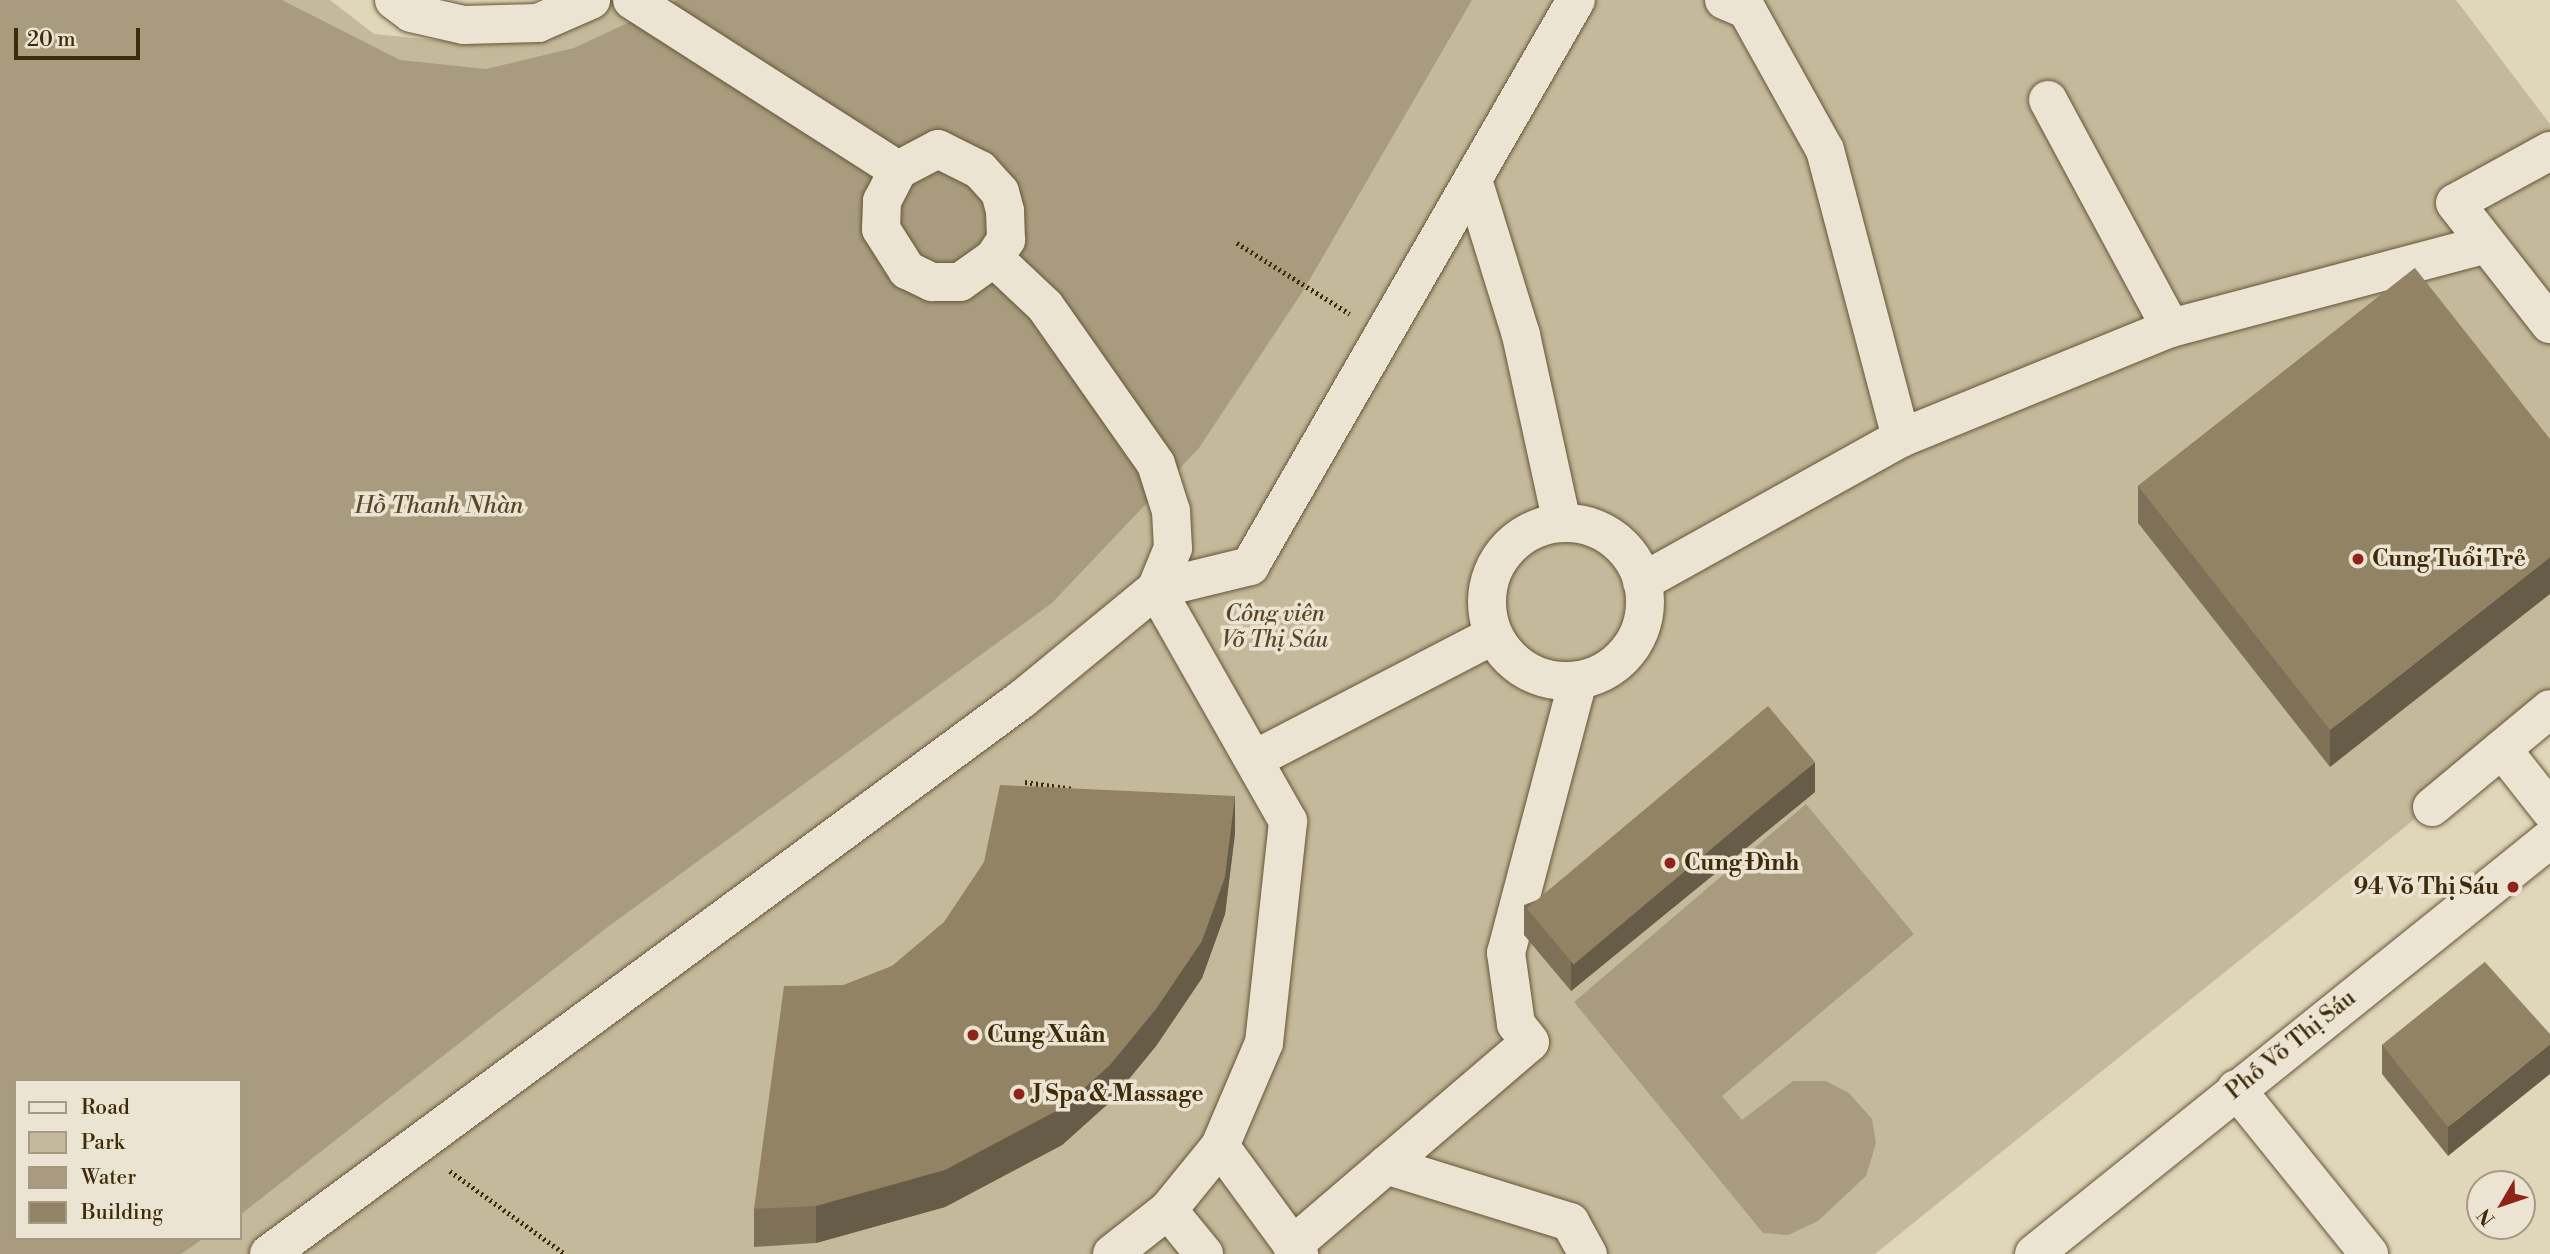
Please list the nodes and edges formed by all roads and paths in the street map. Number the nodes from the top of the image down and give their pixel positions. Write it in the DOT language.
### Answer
graph roads {
  1 [pos="394,0"];
  2 [pos="592,0"];
  3 [pos="1576,0"];
  4 [pos="1724,0"];
  5 [pos="640,6"];
  6 [pos="2048,100"];
  7 [pos="2550,151"];
  8 [pos="898,170"];
  9 [pos="1473,180"];
  10 [pos="1237,243"];
  11 [pos="2486,244"];
  12 [pos="994,258"];
  13 [pos="2550,324"];
  14 [pos="2171,328"];
  15 [pos="1384,335"];
  16 [pos="1901,438"];
  17 [pos="1562,523"];
  18 [pos="1642,582"];
  19 [pos="1156,589"];
  20 [pos="1494,635"];
  21 [pos="1578,681"];
  22 [pos="2550,709"];
  23 [pos="2502,748"];
  24 [pos="1255,759"];
  25 [pos="1025,782"];
  26 [pos="1080,790"];
  27 [pos="2431,807"];
  28 [pos="2550,810"];
  29 [pos="2550,839"];
  30 [pos="2236,1089"];
  31 [pos="415,1146"];
  32 [pos="1220,1146"];
  33 [pos="1386,1165"];
  34 [pos="1168,1210"];
  35 [pos="2059,1246"];
  36 [pos="1296,1250"];
  37 [pos="270,1254"];
  38 [pos="565,1254"];
  39 [pos="1112,1254"];
  40 [pos="1204,1254"];
  41 [pos="1588,1254"];
  42 [pos="2369,1254"];
  1 -- 2 [label="street"];
  3 -- 9 [label="street"];
  4 -- 16 [label="street"];
  5 -- 8 [label="street"];
  6 -- 14 [label="street"];
  7 -- 11 [label="street"];
  8 -- 12 [label="street"];
  8 -- 12 [label="street"];
  9 -- 15 [label="street"];
  9 -- 17 [label="street"];
  10 -- 15 [label="path"];
  11 -- 13 [label="street"];
  11 -- 14 [label="street"];
  12 -- 19 [label="street"];
  14 -- 16 [label="street"];
  15 -- 19 [label="street"];
  16 -- 18 [label="street"];
  17 -- 18 [label="street"];
  17 -- 20 [label="street"];
  18 -- 21 [label="street"];
  19 -- 24 [label="street"];
  19 -- 31 [label="street"];
  20 -- 21 [label="street"];
  20 -- 24 [label="street"];
  21 -- 33 [label="street"];
  22 -- 23 [label="street"];
  23 -- 27 [label="street"];
  23 -- 28 [label="street"];
  24 -- 32 [label="street"];
  25 -- 26 [label="path"];
  29 -- 30 [label="street, Phố Võ Thị Sáu"];
  30 -- 35 [label="street, Phố Võ Thị Sáu"];
  30 -- 42 [label="street"];
  31 -- 37 [label="street"];
  31 -- 38 [label="path"];
  32 -- 34 [label="street"];
  32 -- 36 [label="street"];
  33 -- 36 [label="street"];
  33 -- 41 [label="street"];
  34 -- 39 [label="street"];
  34 -- 40 [label="street"];
}
